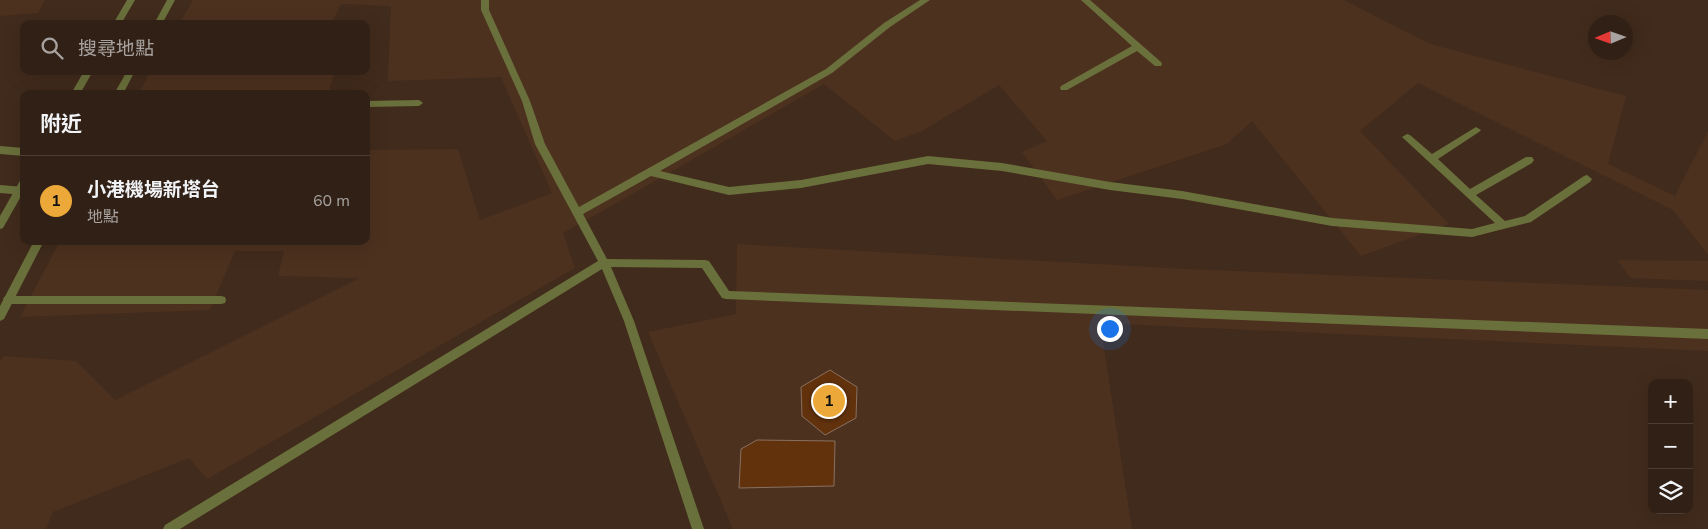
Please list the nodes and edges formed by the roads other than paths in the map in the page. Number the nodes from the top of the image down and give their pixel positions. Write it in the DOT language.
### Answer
graph roads {
  1 [pos="131,0"];
  2 [pos="172,0"];
  3 [pos="485,0"];
  4 [pos="926,0"];
  5 [pos="1084,0"];
  6 [pos="119,20"];
  7 [pos="160,20"];
  8 [pos="1139,46"];
  9 [pos="1158,64"];
  10 [pos="87,75"];
  11 [pos="129,75"];
  12 [pos="1064,88"];
  13 [pos="77,90"];
  14 [pos="120,90"];
  15 [pos="419,103"];
  16 [pos="370,104"];
  17 [pos="1476,130"];
  18 [pos="1406,137"];
  19 [pos="0,150"];
  20 [pos="20,152"];
  21 [pos="1431,159"];
  22 [pos="1529,160"];
  23 [pos="650,172"];
  24 [pos="1587,179"];
  25 [pos="20,188"];
  26 [pos="0,189"];
  27 [pos="20,191"];
  28 [pos="1469,194"];
  29 [pos="577,213"];
  30 [pos="0,225"];
  31 [pos="1503,225"];
  32 [pos="37,245"];
  33 [pos="604,263"];
  34 [pos="8,300"];
  35 [pos="220,300"];
  36 [pos="0,316"];
  37 [pos="1708,334"];
  38 [pos="169,529"];
  39 [pos="698,529"];
  1 -- 6 [label="street"];
  2 -- 7 [label="street"];
  3 -- 29 [label="street"];
  4 -- 23 [label="street"];
  5 -- 8 [label="street"];
  8 -- 9 [label="street"];
  8 -- 12 [label="street"];
  10 -- 13 [label="street"];
  11 -- 14 [label="street"];
  15 -- 16 [label="street"];
  17 -- 21 [label="street"];
  18 -- 21 [label="street"];
  19 -- 20 [label="street"];
  21 -- 28 [label="street"];
  22 -- 28 [label="street"];
  23 -- 29 [label="street"];
  23 -- 31 [label="street"];
  24 -- 31 [label="street"];
  25 -- 26 [label="street"];
  27 -- 30 [label="street"];
  28 -- 31 [label="street"];
  29 -- 33 [label="street"];
  32 -- 34 [label="street"];
  33 -- 37 [label="street"];
  33 -- 38 [label="street"];
  33 -- 39 [label="street"];
  34 -- 35 [label="street"];
  34 -- 36 [label="street"];
}
